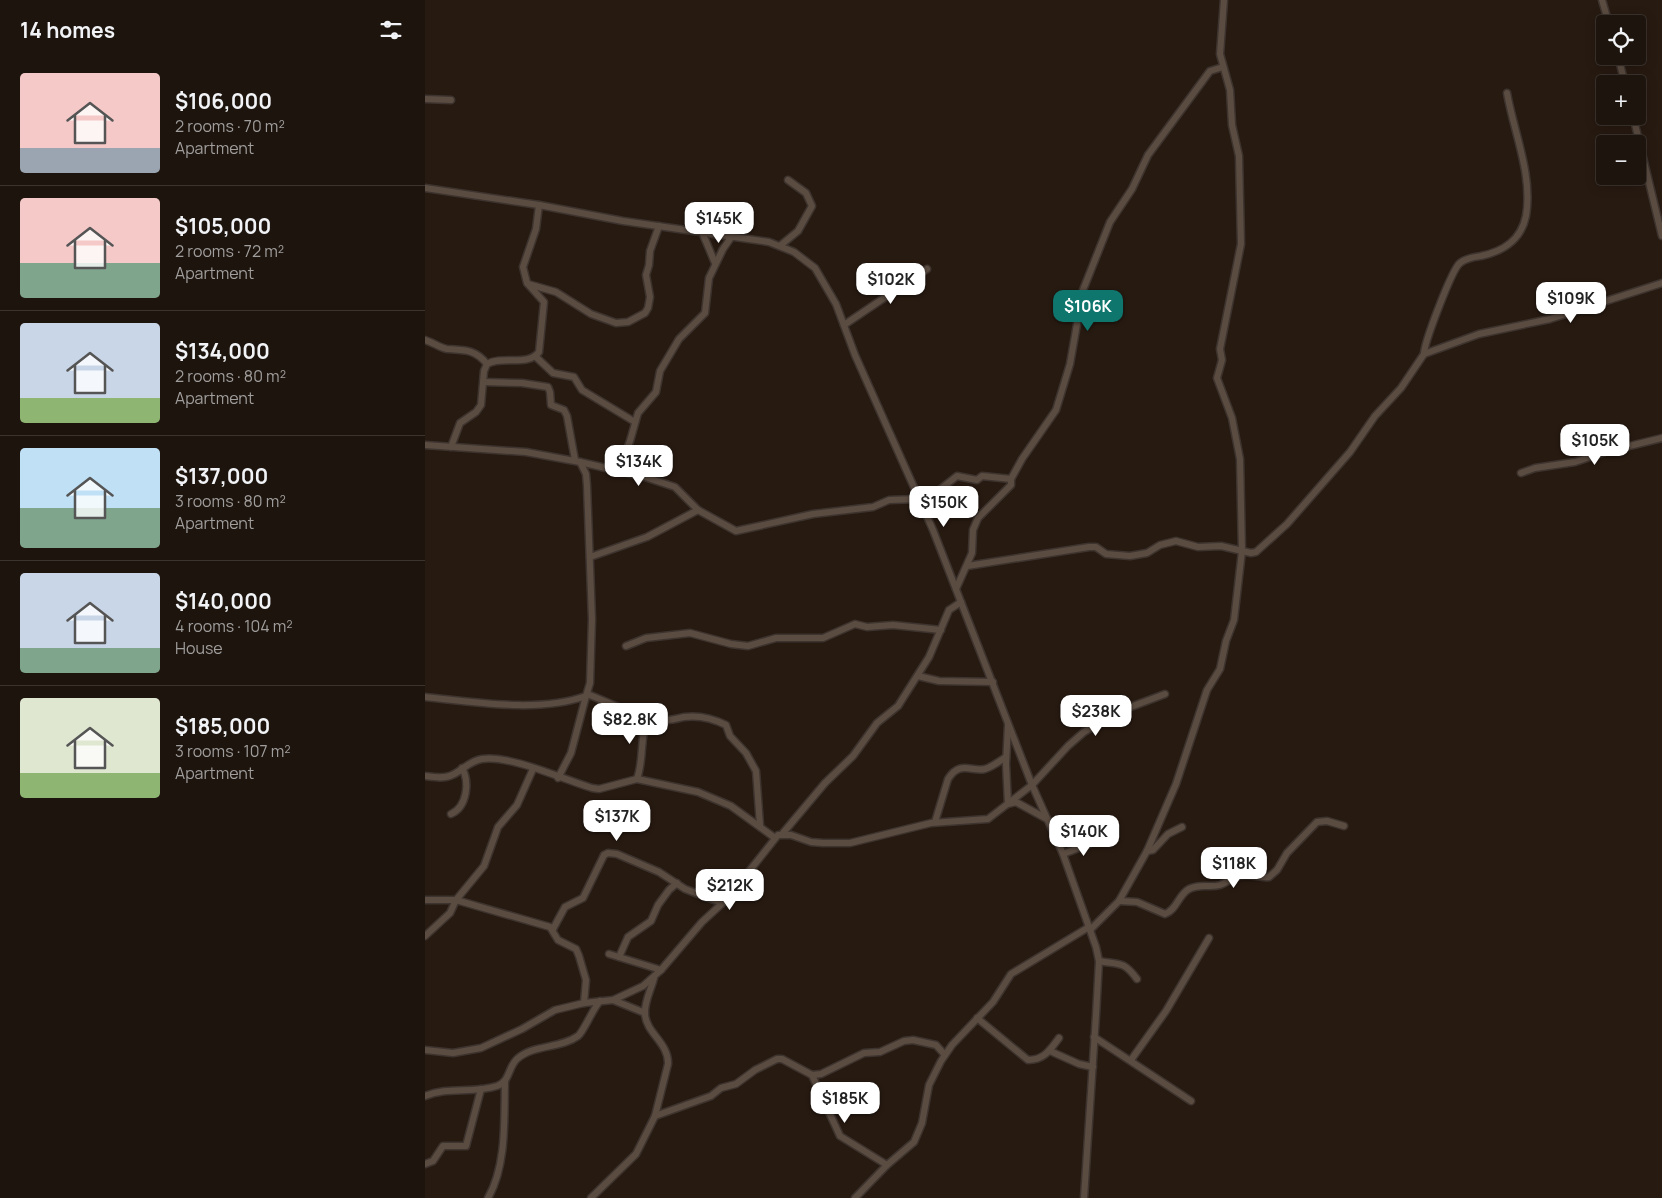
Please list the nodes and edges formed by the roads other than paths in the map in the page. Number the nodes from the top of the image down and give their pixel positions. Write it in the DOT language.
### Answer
graph roads {
  1 [pos="1224,0"];
  2 [pos="1602,0"];
  3 [pos="1606,15"];
  4 [pos="1223,67"];
  5 [pos="1507,93"];
  6 [pos="425,99"];
  7 [pos="451,100"];
  8 [pos="1635,125"];
  9 [pos="788,180"];
  10 [pos="425,188"];
  11 [pos="539,205"];
  12 [pos="659,226"];
  13 [pos="703,232"];
  14 [pos="732,236"];
  15 [pos="1662,236"];
  16 [pos="781,245"];
  17 [pos="715,263"];
  18 [pos="927,269"];
  19 [pos="1662,283"];
  20 [pos="528,284"];
  21 [pos="844,325"];
  22 [pos="425,340"];
  23 [pos="1424,354"];
  24 [pos="535,356"];
  25 [pos="487,364"];
  26 [pos="484,382"];
  27 [pos="635,422"];
  28 [pos="1662,438"];
  29 [pos="425,445"];
  30 [pos="451,446"];
  31 [pos="577,461"];
  32 [pos="617,472"];
  33 [pos="1521,473"];
  34 [pos="1011,479"];
  35 [pos="919,499"];
  36 [pos="698,510"];
  37 [pos="1242,551"];
  38 [pos="590,557"];
  39 [pos="967,566"];
  40 [pos="956,590"];
  41 [pos="961,602"];
  42 [pos="941,630"];
  43 [pos="626,646"];
  44 [pos="918,676"];
  45 [pos="993,682"];
  46 [pos="1165,694"];
  47 [pos="586,695"];
  48 [pos="425,697"];
  49 [pos="647,718"];
  50 [pos="1008,721"];
  51 [pos="1006,757"];
  52 [pos="462,768"];
  53 [pos="533,769"];
  54 [pos="425,776"];
  55 [pos="558,778"];
  56 [pos="637,779"];
  57 [pos="1032,785"];
  58 [pos="1008,804"];
  59 [pos="451,814"];
  60 [pos="1047,819"];
  61 [pos="935,822"];
  62 [pos="760,825"];
  63 [pos="1345,826"];
  64 [pos="1182,827"];
  65 [pos="783,833"];
  66 [pos="775,838"];
  67 [pos="1102,839"];
  68 [pos="1147,851"];
  69 [pos="1063,854"];
  70 [pos="677,884"];
  71 [pos="425,900"];
  72 [pos="457,900"];
  73 [pos="1119,901"];
  74 [pos="722,903"];
  75 [pos="553,929"];
  76 [pos="1090,929"];
  77 [pos="425,936"];
  78 [pos="1209,938"];
  79 [pos="609,954"];
  80 [pos="619,956"];
  81 [pos="1099,961"];
  82 [pos="661,970"];
  83 [pos="654,977"];
  84 [pos="1137,979"];
  85 [pos="613,1000"];
  86 [pos="600,1001"];
  87 [pos="584,1003"];
  88 [pos="645,1013"];
  89 [pos="977,1018"];
  90 [pos="1095,1037"];
  91 [pos="1059,1038"];
  92 [pos="425,1050"];
  93 [pos="1050,1051"];
  94 [pos="945,1054"];
  95 [pos="1131,1060"];
  96 [pos="1093,1067"];
  97 [pos="812,1075"];
  98 [pos="505,1081"];
  99 [pos="481,1090"];
  100 [pos="425,1096"];
  101 [pos="1191,1101"];
  102 [pos="655,1116"];
  103 [pos="425,1164"];
  104 [pos="887,1165"];
  105 [pos="488,1198"];
  106 [pos="591,1198"];
  107 [pos="855,1198"];
  108 [pos="1084,1198"];
  1 -- 4 [label="street"];
  2 -- 3 [label="street"];
  4 -- 34 [label="street"];
  4 -- 37 [label="street"];
  5 -- 23 [label="street"];
  6 -- 7 [label="street"];
  8 -- 15 [label="street"];
  9 -- 16 [label="street"];
  10 -- 11 [label="street"];
  11 -- 12 [label="street"];
  11 -- 20 [label="street"];
  12 -- 13 [label="street"];
  12 -- 20 [label="street"];
  13 -- 14 [label="street"];
  13 -- 17 [label="street"];
  14 -- 16 [label="street"];
  14 -- 17 [label="street"];
  16 -- 21 [label="street"];
  17 -- 27 [label="street"];
  18 -- 21 [label="street"];
  19 -- 23 [label="street"];
  20 -- 24 [label="street"];
  21 -- 35 [label="street"];
  22 -- 25 [label="street"];
  23 -- 37 [label="street"];
  24 -- 25 [label="street"];
  24 -- 27 [label="street"];
  25 -- 26 [label="street"];
  26 -- 30 [label="street"];
  26 -- 31 [label="street"];
  27 -- 32 [label="street"];
  28 -- 33 [label="street"];
  29 -- 30 [label="street"];
  30 -- 31 [label="street"];
  31 -- 32 [label="street"];
  31 -- 38 [label="street"];
  32 -- 36 [label="street"];
  34 -- 35 [label="street"];
  34 -- 39 [label="street"];
  35 -- 36 [label="street"];
  35 -- 40 [label="street"];
  36 -- 38 [label="street"];
  37 -- 39 [label="street"];
  37 -- 68 [label="street"];
  38 -- 47 [label="street"];
  39 -- 40 [label="street"];
  40 -- 41 [label="street"];
  41 -- 42 [label="street"];
  41 -- 45 [label="street"];
  42 -- 43 [label="street"];
  42 -- 44 [label="street"];
  44 -- 45 [label="street"];
  44 -- 65 [label="street"];
  45 -- 50 [label="street"];
  46 -- 57 [label="street"];
  47 -- 48 [label="street"];
  47 -- 49 [label="street"];
  47 -- 55 [label="street"];
  49 -- 56 [label="street"];
  49 -- 62 [label="street"];
  50 -- 51 [label="street"];
  50 -- 57 [label="street"];
  51 -- 58 [label="street"];
  51 -- 61 [label="street"];
  52 -- 53 [label="street"];
  52 -- 54 [label="street"];
  52 -- 59 [label="street"];
  53 -- 55 [label="street"];
  53 -- 72 [label="street"];
  55 -- 56 [label="street"];
  56 -- 62 [label="street"];
  57 -- 58 [label="street"];
  57 -- 60 [label="street"];
  58 -- 60 [label="street"];
  58 -- 61 [label="street"];
  60 -- 69 [label="street"];
  61 -- 65 [label="street"];
  62 -- 66 [label="street"];
  63 -- 73 [label="street"];
  64 -- 68 [label="street"];
  65 -- 66 [label="street"];
  66 -- 74 [label="street"];
  67 -- 69 [label="street"];
  68 -- 73 [label="street"];
  69 -- 76 [label="street"];
  70 -- 74 [label="street"];
  70 -- 75 [label="street"];
  70 -- 80 [label="street"];
  71 -- 72 [label="street"];
  72 -- 75 [label="street"];
  72 -- 77 [label="street"];
  73 -- 76 [label="street"];
  74 -- 82 [label="street"];
  75 -- 87 [label="street"];
  76 -- 81 [label="street"];
  76 -- 89 [label="street"];
  78 -- 95 [label="street"];
  79 -- 80 [label="street"];
  80 -- 82 [label="street"];
  81 -- 84 [label="street"];
  81 -- 90 [label="street"];
  82 -- 83 [label="street"];
  83 -- 85 [label="street"];
  83 -- 88 [label="street"];
  85 -- 86 [label="street"];
  85 -- 88 [label="street"];
  86 -- 87 [label="street"];
  86 -- 98 [label="street"];
  87 -- 92 [label="street"];
  88 -- 102 [label="street"];
  89 -- 93 [label="street"];
  89 -- 94 [label="street"];
  90 -- 95 [label="street"];
  90 -- 96 [label="street"];
  91 -- 93 [label="street"];
  93 -- 96 [label="street"];
  94 -- 97 [label="street"];
  94 -- 104 [label="street"];
  95 -- 101 [label="street"];
  96 -- 108 [label="street"];
  97 -- 102 [label="street"];
  97 -- 104 [label="street"];
  98 -- 99 [label="street"];
  98 -- 105 [label="street"];
  99 -- 100 [label="street"];
  99 -- 103 [label="street"];
  102 -- 106 [label="street"];
  104 -- 107 [label="street"];
}
